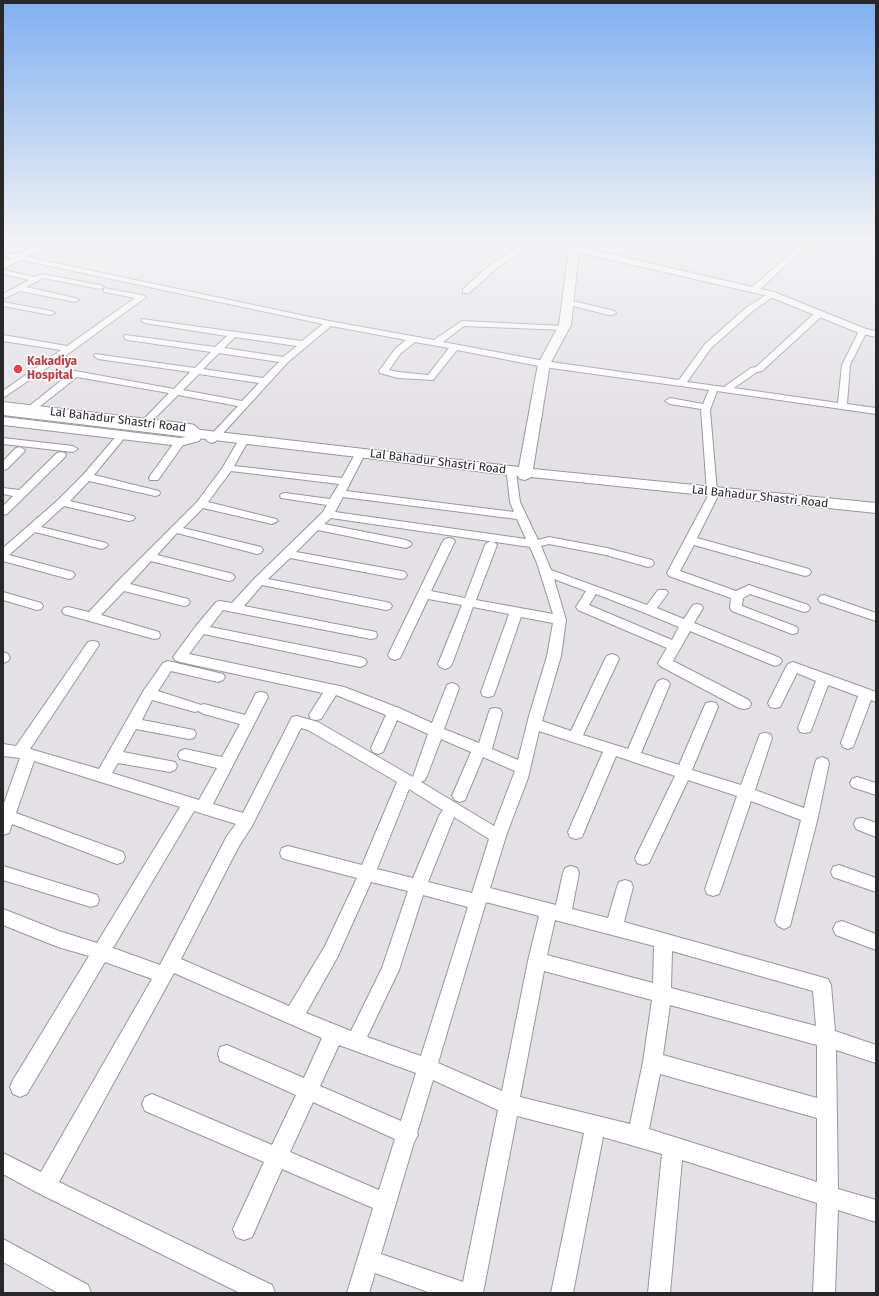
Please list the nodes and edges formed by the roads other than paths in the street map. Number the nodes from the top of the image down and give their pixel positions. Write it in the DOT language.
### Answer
graph roads {
  1 [pos="136,301"];
  2 [pos="227,301"];
  3 [pos="761,301"];
  4 [pos="790,301"];
  5 [pos="568,302"];
  6 [pos="3,304"];
  7 [pos="51,313"];
  8 [pos="612,313"];
  9 [pos="820,313"];
  10 [pos="145,321"];
  11 [pos="329,323"];
  12 [pos="564,328"];
  13 [pos="864,330"];
  14 [pos="233,334"];
  15 [pos="876,334"];
  16 [pos="128,337"];
  17 [pos="3,338"];
  18 [pos="412,340"];
  19 [pos="304,344"];
  20 [pos="435,344"];
  21 [pos="454,348"];
  22 [pos="69,349"];
  23 [pos="217,350"];
  24 [pos="98,356"];
  25 [pos="285,360"];
  26 [pos="544,364"];
  27 [pos="197,370"];
  28 [pos="266,381"];
  29 [pos="681,384"];
  30 [pos="714,388"];
  31 [pos="725,390"];
  32 [pos="176,391"];
  33 [pos="3,395"];
  34 [pos="670,401"];
  35 [pos="245,404"];
  36 [pos="3,405"];
  37 [pos="842,406"];
  38 [pos="706,407"];
  39 [pos="31,409"];
  40 [pos="3,410"];
  41 [pos="876,411"];
  42 [pos="3,417"];
  43 [pos="3,421"];
  44 [pos="145,423"];
  45 [pos="121,436"];
  46 [pos="175,436"];
  47 [pos="205,437"];
  48 [pos="3,441"];
  49 [pos="242,443"];
  50 [pos="73,449"];
  51 [pos="20,450"];
  52 [pos="61,455"];
  53 [pos="359,456"];
  54 [pos="3,467"];
  55 [pos="228,468"];
  56 [pos="521,474"];
  57 [pos="87,477"];
  58 [pos="154,478"];
  59 [pos="345,482"];
  60 [pos="3,491"];
  61 [pos="155,493"];
  62 [pos="339,493"];
  63 [pos="21,494"];
  64 [pos="713,494"];
  65 [pos="285,496"];
  66 [pos="62,502"];
  67 [pos="334,503"];
  68 [pos="201,504"];
  69 [pos="876,508"];
  70 [pos="3,512"];
  71 [pos="876,513"];
  72 [pos="328,514"];
  73 [pos="522,516"];
  74 [pos="129,518"];
  75 [pos="272,521"];
  76 [pos="316,526"];
  77 [pos="33,528"];
  78 [pos="175,529"];
  79 [pos="690,540"];
  80 [pos="449,541"];
  81 [pos="406,544"];
  82 [pos="535,544"];
  83 [pos="102,545"];
  84 [pos="491,545"];
  85 [pos="257,550"];
  86 [pos="288,554"];
  87 [pos="3,555"];
  88 [pos="150,556"];
  89 [pos="648,563"];
  90 [pos="546,572"];
  91 [pos="805,572"];
  92 [pos="69,575"];
  93 [pos="401,575"];
  94 [pos="230,577"];
  95 [pos="259,581"];
  96 [pos="120,586"];
  97 [pos="593,589"];
  98 [pos="662,592"];
  99 [pos="424,594"];
  100 [pos="3,596"];
  101 [pos="737,596"];
  102 [pos="824,599"];
  103 [pos="184,602"];
  104 [pos="470,602"];
  105 [pos="37,606"];
  106 [pos="386,606"];
  107 [pos="235,608"];
  108 [pos="698,608"];
  109 [pos="804,608"];
  110 [pos="650,610"];
  111 [pos="68,611"];
  112 [pos="516,612"];
  113 [pos="92,617"];
  114 [pos="876,617"];
  115 [pos="560,620"];
  116 [pos="687,624"];
  117 [pos="200,629"];
  118 [pos="792,630"];
  119 [pos="154,635"];
  120 [pos="371,635"];
  121 [pos="93,645"];
  122 [pos="674,646"];
  123 [pos="395,655"];
  124 [pos="612,660"];
  125 [pos="775,661"];
  126 [pos="360,662"];
  127 [pos="446,664"];
  128 [pos="218,677"];
  129 [pos="824,678"];
  130 [pos="663,684"];
  131 [pos="452,688"];
  132 [pos="332,690"];
  133 [pos="488,692"];
  134 [pos="149,694"];
  135 [pos="871,696"];
  136 [pos="261,697"];
  137 [pos="776,703"];
  138 [pos="744,704"];
  139 [pos="711,706"];
  140 [pos="394,712"];
  141 [pos="495,713"];
  142 [pos="316,715"];
  143 [pos="249,721"];
  144 [pos="132,723"];
  145 [pos="534,724"];
  146 [pos="805,728"];
  147 [pos="436,731"];
  148 [pos="189,734"];
  149 [pos="575,737"];
  150 [pos="765,738"];
  151 [pos="848,743"];
  152 [pos="378,748"];
  153 [pos="612,749"];
  154 [pos="3,750"];
  155 [pos="481,750"];
  156 [pos="24,754"];
  157 [pos="185,755"];
  158 [pos="114,756"];
  159 [pos="632,756"];
  160 [pos="822,763"];
  161 [pos="226,764"];
  162 [pos="170,766"];
  163 [pos="523,768"];
  164 [pos="684,772"];
  165 [pos="102,777"];
  166 [pos="412,778"];
  167 [pos="857,783"];
  168 [pos="876,789"];
  169 [pos="746,793"];
  170 [pos="460,796"];
  171 [pos="197,806"];
  172 [pos="447,816"];
  173 [pos="810,817"];
  174 [pos="247,821"];
  175 [pos="5,822"];
  176 [pos="576,832"];
  177 [pos="498,836"];
  178 [pos="288,853"];
  179 [pos="117,857"];
  180 [pos="643,858"];
  181 [pos="839,872"];
  182 [pos="3,873"];
  183 [pos="367,873"];
  184 [pos="571,873"];
  185 [pos="876,885"];
  186 [pos="418,886"];
  187 [pos="625,887"];
  188 [pos="712,889"];
  189 [pos="479,897"];
  190 [pos="92,900"];
  191 [pos="556,913"];
  192 [pos="3,917"];
  193 [pos="784,921"];
  194 [pos="614,927"];
  195 [pos="842,930"];
  196 [pos="663,942"];
  197 [pos="876,942"];
  198 [pos="101,952"];
  199 [pos="538,961"];
  200 [pos="167,968"];
  201 [pos="662,995"];
  202 [pos="293,1017"];
  203 [pos="334,1034"];
  204 [pos="826,1038"];
  205 [pos="355,1042"];
  206 [pos="227,1054"];
  207 [pos="876,1054"];
  208 [pos="653,1062"];
  209 [pos="427,1068"];
  210 [pos="20,1087"];
  211 [pos="307,1091"];
  212 [pos="152,1104"];
  213 [pos="508,1104"];
  214 [pos="827,1111"];
  215 [pos="594,1126"];
  216 [pos="408,1135"];
  217 [pos="638,1136"];
  218 [pos="673,1147"];
  219 [pos="278,1158"];
  220 [pos="3,1163"];
  221 [pos="45,1186"];
  222 [pos="828,1196"];
  223 [pos="386,1203"];
  224 [pos="876,1211"];
  225 [pos="244,1229"];
  226 [pos="3,1250"];
  227 [pos="368,1260"];
  228 [pos="80,1293"];
  229 [pos="264,1293"];
  230 [pos="358,1293"];
  231 [pos="463,1293"];
  232 [pos="472,1293"];
  233 [pos="562,1293"];
  234 [pos="659,1293"];
  235 [pos="824,1293"];
  1 -- 22 [label="street"];
  2 -- 11 [label="street"];
  3 -- 29 [label="street"];
  4 -- 9 [label="street"];
  5 -- 8 [label="street"];
  5 -- 12 [label="main road"];
  6 -- 7 [label="street"];
  9 -- 13 [label="street"];
  9 -- 31 [label="street"];
  10 -- 14 [label="street"];
  11 -- 18 [label="street"];
  11 -- 19 [label="street"];
  12 -- 20 [label="street"];
  12 -- 26 [label="main road"];
  13 -- 15 [label="street"];
  13 -- 37 [label="street"];
  14 -- 19 [label="street"];
  14 -- 23 [label="street"];
  16 -- 23 [label="street"];
  17 -- 22 [label="street"];
  18 -- 20 [label="street"];
  18 -- 21 [label="street"];
  19 -- 25 [label="street"];
  20 -- 21 [label="street"];
  21 -- 26 [label="street"];
  22 -- 33 [label="street"];
  23 -- 25 [label="street"];
  23 -- 27 [label="street"];
  24 -- 27 [label="street"];
  25 -- 28 [label="street"];
  26 -- 29 [label="street"];
  26 -- 56 [label="main road"];
  27 -- 28 [label="street"];
  27 -- 32 [label="street"];
  28 -- 35 [label="street"];
  29 -- 30 [label="street"];
  30 -- 31 [label="street"];
  30 -- 38 [label="street"];
  31 -- 37 [label="street"];
  32 -- 35 [label="street"];
  32 -- 39 [label="street"];
  32 -- 44 [label="street"];
  34 -- 38 [label="street"];
  35 -- 47 [label="street"];
  36 -- 39 [label="street, Lal Bahadur Shastri Road"];
  37 -- 41 [label="street"];
  38 -- 64 [label="street"];
  39 -- 44 [label="street, Lal Bahadur Shastri Road"];
  40 -- 46 [label="main road"];
  42 -- 46 [label="main road"];
  43 -- 45 [label="street"];
  44 -- 47 [label="street, Lal Bahadur Shastri Road"];
  45 -- 46 [label="street"];
  45 -- 57 [label="street"];
  46 -- 47 [label="main road"];
  46 -- 58 [label="street"];
  47 -- 49 [label="main road"];
  47 -- 56 [label="main road, Lal Bahadur Shastri Road"];
  48 -- 50 [label="street"];
  49 -- 53 [label="main road"];
  49 -- 55 [label="street"];
  51 -- 54 [label="street"];
  52 -- 63 [label="street"];
  53 -- 56 [label="main road"];
  53 -- 59 [label="street"];
  55 -- 59 [label="street"];
  55 -- 68 [label="street"];
  56 -- 64 [label="main road"];
  56 -- 73 [label="street"];
  57 -- 61 [label="street"];
  57 -- 66 [label="street"];
  59 -- 62 [label="street"];
  60 -- 63 [label="street"];
  62 -- 67 [label="street"];
  62 -- 73 [label="street"];
  63 -- 70 [label="street"];
  64 -- 69 [label="main road, Lal Bahadur Shastri Road"];
  64 -- 71 [label="main road"];
  64 -- 79 [label="street"];
  65 -- 67 [label="street"];
  66 -- 74 [label="street"];
  66 -- 77 [label="street"];
  67 -- 72 [label="street"];
  68 -- 75 [label="street"];
  68 -- 78 [label="street"];
  72 -- 76 [label="street"];
  72 -- 82 [label="street"];
  73 -- 82 [label="street"];
  76 -- 81 [label="street"];
  76 -- 86 [label="street"];
  77 -- 83 [label="street"];
  77 -- 87 [label="street"];
  78 -- 85 [label="street"];
  78 -- 88 [label="street"];
  79 -- 91 [label="street"];
  79 -- 101 [label="street"];
  80 -- 99 [label="street"];
  82 -- 89 [label="street"];
  82 -- 90 [label="street"];
  84 -- 104 [label="street"];
  86 -- 93 [label="street"];
  86 -- 95 [label="street"];
  87 -- 92 [label="street"];
  88 -- 94 [label="street"];
  88 -- 96 [label="street"];
  90 -- 97 [label="street"];
  90 -- 115 [label="street"];
  95 -- 106 [label="street"];
  95 -- 107 [label="street"];
  96 -- 103 [label="street"];
  96 -- 113 [label="street"];
  97 -- 110 [label="street"];
  97 -- 122 [label="street"];
  98 -- 110 [label="street"];
  99 -- 104 [label="street"];
  99 -- 123 [label="street"];
  100 -- 105 [label="street"];
  101 -- 109 [label="street"];
  101 -- 118 [label="street"];
  102 -- 114 [label="street"];
  104 -- 112 [label="street"];
  104 -- 127 [label="street"];
  107 -- 117 [label="street"];
  107 -- 120 [label="street"];
  108 -- 116 [label="street"];
  110 -- 116 [label="street"];
  111 -- 113 [label="street"];
  112 -- 115 [label="street"];
  112 -- 133 [label="street"];
  113 -- 119 [label="street"];
  115 -- 145 [label="street"];
  116 -- 122 [label="street"];
  116 -- 125 [label="street"];
  117 -- 126 [label="street"];
  117 -- 132 [label="street"];
  121 -- 156 [label="street"];
  122 -- 138 [label="street"];
  124 -- 149 [label="street"];
  128 -- 134 [label="street"];
  129 -- 135 [label="street"];
  129 -- 137 [label="street"];
  129 -- 146 [label="street"];
  130 -- 159 [label="street"];
  131 -- 147 [label="street"];
  132 -- 140 [label="street"];
  132 -- 142 [label="street"];
  134 -- 143 [label="street"];
  134 -- 144 [label="street"];
  135 -- 151 [label="street"];
  136 -- 143 [label="street"];
  139 -- 164 [label="street"];
  140 -- 147 [label="street"];
  140 -- 152 [label="street"];
  141 -- 155 [label="street"];
  143 -- 161 [label="street"];
  144 -- 148 [label="street"];
  144 -- 158 [label="street"];
  145 -- 149 [label="street"];
  145 -- 163 [label="street"];
  147 -- 155 [label="street"];
  147 -- 166 [label="street"];
  149 -- 153 [label="street"];
  150 -- 169 [label="street"];
  153 -- 159 [label="street"];
  153 -- 176 [label="street"];
  154 -- 156 [label="street"];
  155 -- 163 [label="street"];
  155 -- 170 [label="street"];
  156 -- 165 [label="street"];
  156 -- 175 [label="street"];
  157 -- 161 [label="street"];
  158 -- 162 [label="street"];
  158 -- 165 [label="street"];
  159 -- 164 [label="street"];
  160 -- 173 [label="street"];
  161 -- 171 [label="street"];
  163 -- 177 [label="street"];
  164 -- 169 [label="street"];
  164 -- 180 [label="street"];
  165 -- 171 [label="street"];
  166 -- 174 [label="street"];
  166 -- 177 [label="street"];
  166 -- 183 [label="street"];
  167 -- 168 [label="street"];
  169 -- 173 [label="street"];
  169 -- 188 [label="street"];
  171 -- 174 [label="street"];
  171 -- 198 [label="street"];
  172 -- 186 [label="street"];
  173 -- 193 [label="street"];
  174 -- 200 [label="street"];
  175 -- 179 [label="street"];
  177 -- 189 [label="street"];
  178 -- 183 [label="street"];
  181 -- 185 [label="street"];
  182 -- 190 [label="street"];
  183 -- 186 [label="street"];
  183 -- 202 [label="street"];
  184 -- 191 [label="street"];
  186 -- 189 [label="street"];
  186 -- 205 [label="street"];
  187 -- 194 [label="street"];
  189 -- 191 [label="street"];
  189 -- 209 [label="street"];
  191 -- 194 [label="street"];
  191 -- 199 [label="street"];
  192 -- 198 [label="street"];
  194 -- 196 [label="street"];
  195 -- 197 [label="street"];
  196 -- 201 [label="street"];
  196 -- 204 [label="street"];
  198 -- 200 [label="street"];
  198 -- 210 [label="street"];
  199 -- 201 [label="street"];
  199 -- 213 [label="street"];
  200 -- 202 [label="street"];
  200 -- 221 [label="street"];
  201 -- 204 [label="street"];
  201 -- 208 [label="street"];
  202 -- 203 [label="street"];
  203 -- 205 [label="street"];
  203 -- 211 [label="street"];
  204 -- 207 [label="street"];
  204 -- 214 [label="street"];
  205 -- 209 [label="street"];
  206 -- 211 [label="street"];
  208 -- 214 [label="street"];
  208 -- 217 [label="street"];
  209 -- 213 [label="street"];
  209 -- 216 [label="street"];
  211 -- 216 [label="street"];
  211 -- 219 [label="street"];
  212 -- 219 [label="street"];
  213 -- 215 [label="street"];
  213 -- 232 [label="street"];
  214 -- 222 [label="street"];
  215 -- 217 [label="street"];
  215 -- 233 [label="street"];
  216 -- 223 [label="street"];
  217 -- 218 [label="street"];
  218 -- 222 [label="street"];
  218 -- 234 [label="street"];
  219 -- 223 [label="street"];
  219 -- 225 [label="street"];
  220 -- 221 [label="street"];
  221 -- 229 [label="street"];
  222 -- 224 [label="street"];
  222 -- 235 [label="street"];
  223 -- 227 [label="street"];
  226 -- 228 [label="street"];
  227 -- 230 [label="street"];
  227 -- 231 [label="street"];
}
